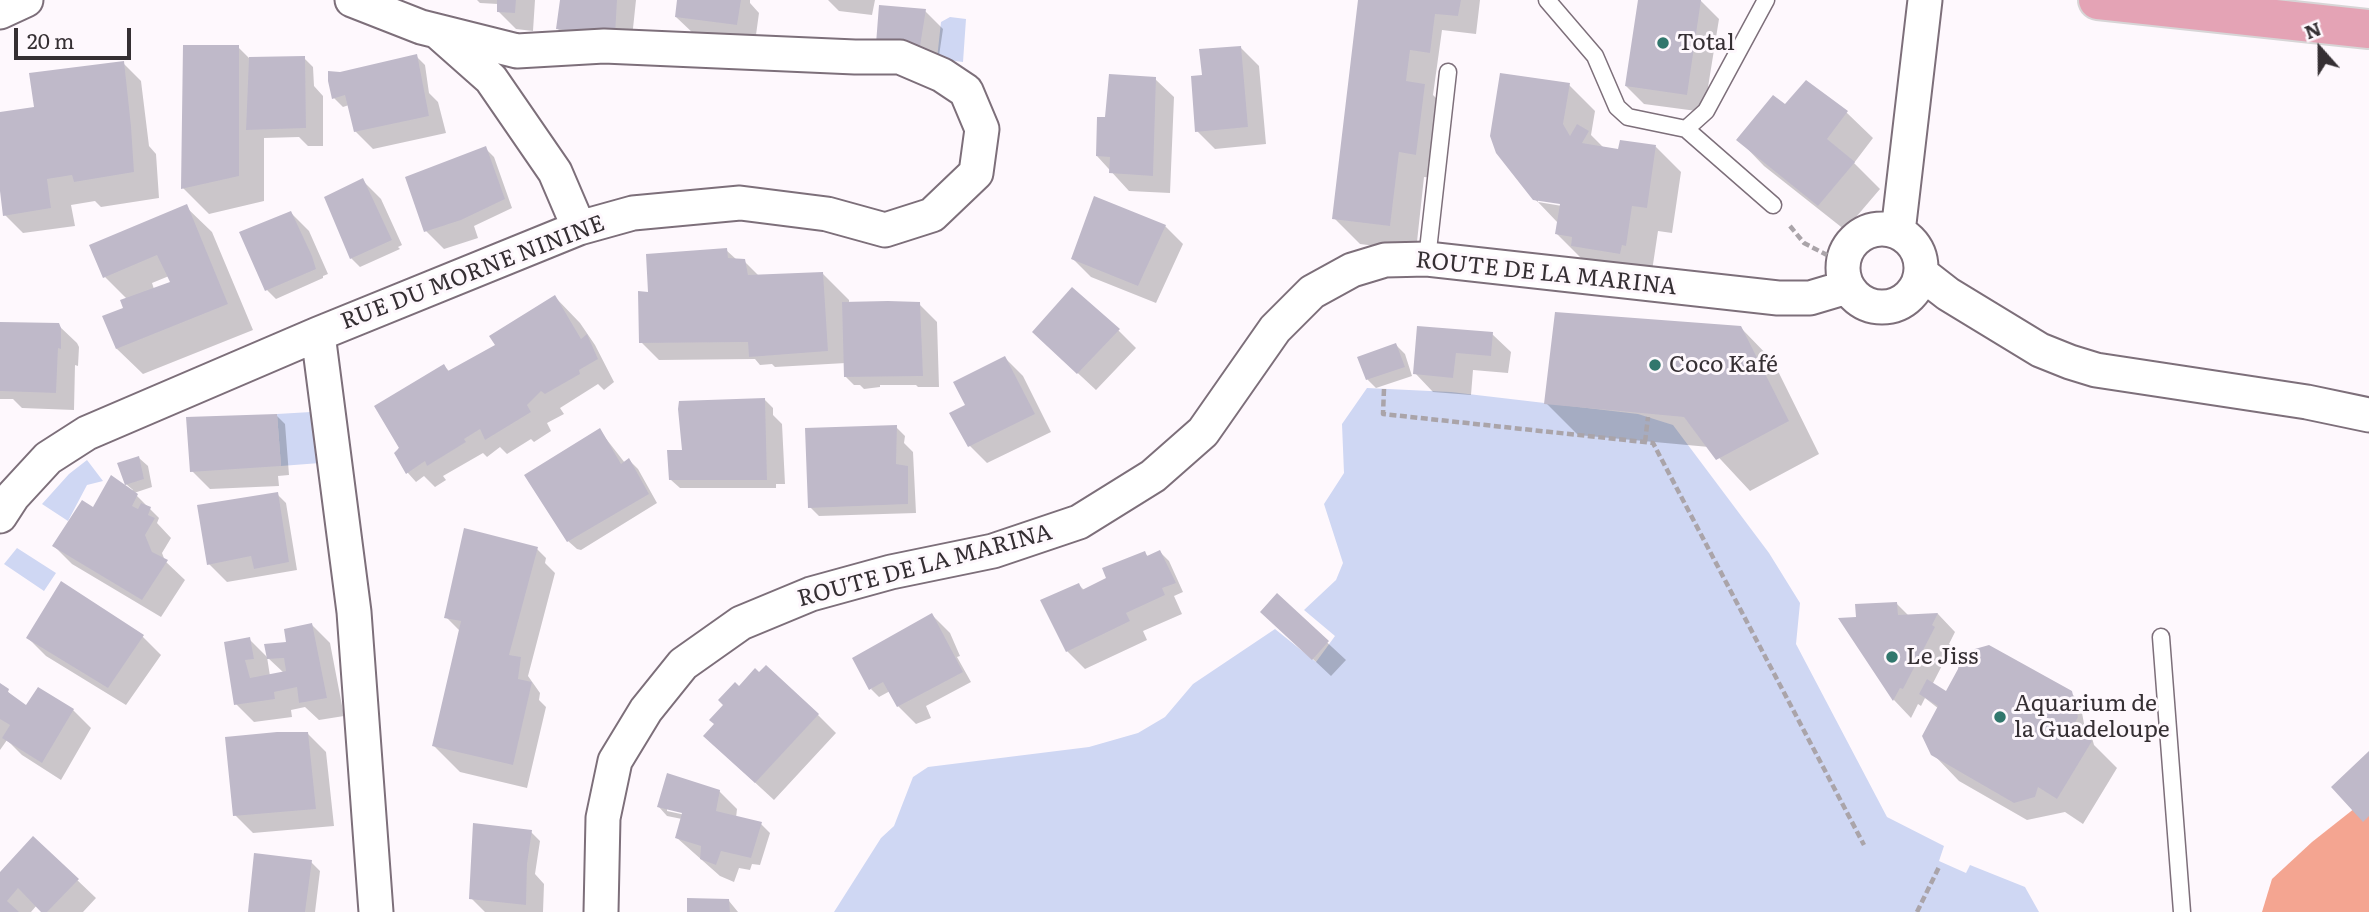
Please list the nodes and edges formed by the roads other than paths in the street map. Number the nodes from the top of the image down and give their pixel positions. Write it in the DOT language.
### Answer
graph roads {
  1 [pos="26,0"];
  2 [pos="352,0"];
  3 [pos="1547,0"];
  4 [pos="1766,0"];
  5 [pos="1925,0"];
  6 [pos="2098,0"];
  7 [pos="0,12"];
  8 [pos="2369,29"];
  9 [pos="437,32"];
  10 [pos="1448,72"];
  11 [pos="1686,129"];
  12 [pos="1773,205"];
  13 [pos="579,228"];
  14 [pos="1898,232"];
  15 [pos="1427,259"];
  16 [pos="1921,273"];
  17 [pos="1845,275"];
  18 [pos="318,334"];
  19 [pos="2369,415"];
  20 [pos="0,516"];
  21 [pos="2161,637"];
  22 [pos="376,912"];
  23 [pos="601,912"];
  24 [pos="2182,912"];
  1 -- 7 [label="street"];
  2 -- 9 [label="street, RUE DU MORNE NININE"];
  3 -- 11 [label="lane"];
  4 -- 11 [label="lane"];
  5 -- 14 [label="street"];
  6 -- 8 [label="main road"];
  9 -- 13 [label="street"];
  9 -- 13 [label="street, RUE DU MORNE NININE"];
  10 -- 15 [label="lane"];
  11 -- 12 [label="lane"];
  13 -- 18 [label="street, RUE DU MORNE NININE"];
  14 -- 16 [label="street"];
  14 -- 17 [label="street"];
  15 -- 17 [label="street, ROUTE DE LA MARINA"];
  15 -- 23 [label="street, ROUTE DE LA MARINA"];
  16 -- 17 [label="street"];
  16 -- 19 [label="street"];
  18 -- 20 [label="street, RUE DU MORNE NININE"];
  18 -- 22 [label="street"];
  21 -- 24 [label="lane"];
}
